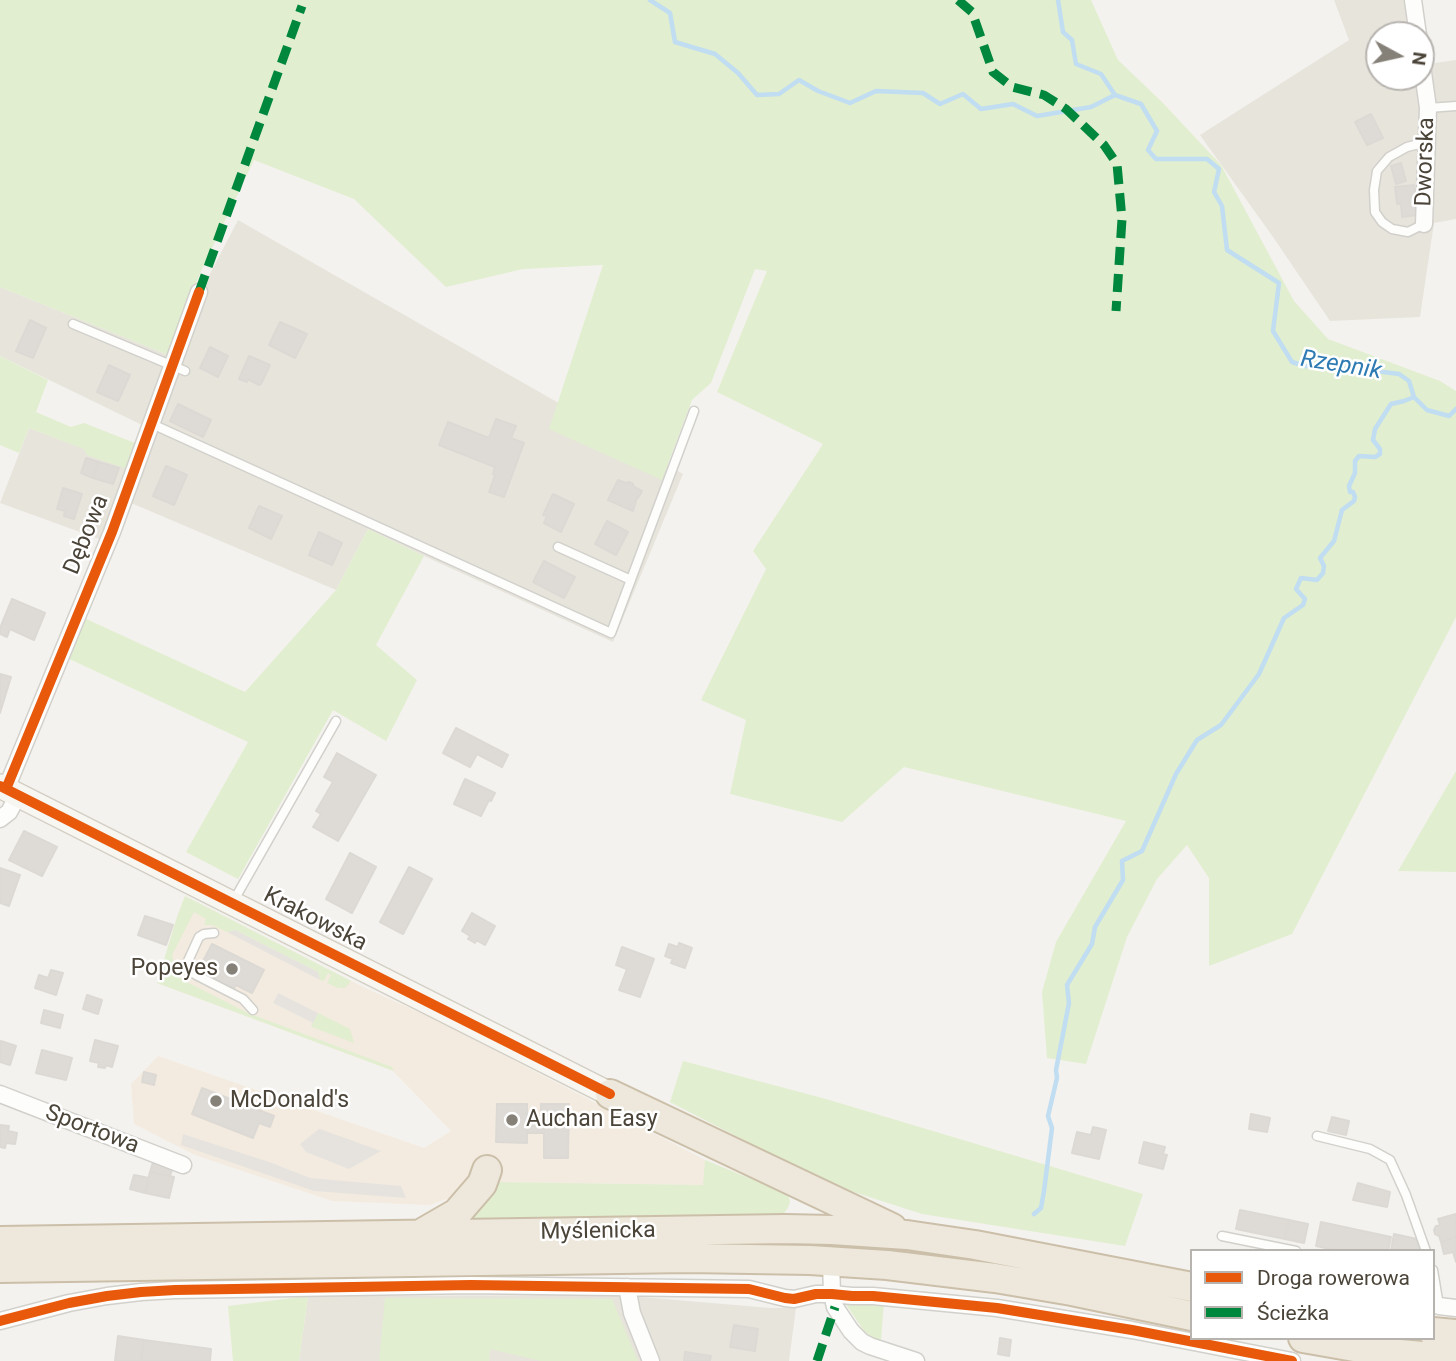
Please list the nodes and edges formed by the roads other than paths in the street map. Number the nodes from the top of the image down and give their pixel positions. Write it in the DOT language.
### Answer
graph roads {
  1 [pos="1413,0"];
  2 [pos="1416,21"];
  3 [pos="1426,91"];
  4 [pos="1456,106"];
  5 [pos="1428,108"];
  6 [pos="1427,142"];
  7 [pos="1424,224"];
  8 [pos="199,292"];
  9 [pos="73,324"];
  10 [pos="179,368"];
  11 [pos="694,411"];
  12 [pos="152,424"];
  13 [pos="558,547"];
  14 [pos="631,580"];
  15 [pos="336,721"];
  16 [pos="8,790"];
  17 [pos="0,819"];
  18 [pos="232,903"];
  19 [pos="214,933"];
  20 [pos="253,1010"];
  21 [pos="0,1094"];
  22 [pos="610,1094"];
  23 [pos="1317,1136"];
  24 [pos="183,1165"];
  25 [pos="487,1170"];
  26 [pos="796,1183"];
  27 [pos="785,1229"];
  28 [pos="418,1235"];
  29 [pos="907,1235"];
  30 [pos="1223,1236"];
  31 [pos="0,1241"];
  32 [pos="1286,1249"];
  33 [pos="1425,1249"];
  34 [pos="831,1261"];
  35 [pos="0,1268"];
  36 [pos="627,1287"];
  37 [pos="1190,1287"];
  38 [pos="832,1294"];
  39 [pos="1456,1308"];
  40 [pos="1435,1314"];
  41 [pos="1190,1316"];
  42 [pos="0,1321"];
  43 [pos="1456,1334"];
  44 [pos="1314,1340"];
  45 [pos="1456,1359"];
  46 [pos="651,1361"];
  47 [pos="916,1361"];
  48 [pos="1292,1361"];
  1 -- 2 [label="street"];
  3 -- 5 [label="street, Dworska"];
  4 -- 5 [label="lane"];
  5 -- 6 [label="street, Dworska"];
  6 -- 7 [label="street, Dworska"];
  6 -- 7 [label="lane"];
  8 -- 10 [label="street, Dębowa"];
  9 -- 10 [label="lane"];
  10 -- 12 [label="street, Dębowa"];
  11 -- 14 [label="lane"];
  12 -- 14 [label="lane"];
  12 -- 16 [label="street, Dębowa"];
  13 -- 14 [label="lane"];
  15 -- 18 [label="lane"];
  16 -- 17 [label="street"];
  16 -- 18 [label="street, Krakowska"];
  18 -- 22 [label="street, Krakowska"];
  19 -- 20 [label="lane"];
  21 -- 24 [label="street, Sportowa"];
  22 -- 26 [label="highway"];
  23 -- 33 [label="lane"];
  25 -- 28 [label="highway"];
  26 -- 27 [label="highway"];
  26 -- 29 [label="highway"];
  27 -- 28 [label="highway, Myślenicka"];
  27 -- 29 [label="highway, Myślenicka"];
  28 -- 31 [label="highway, Myślenicka"];
  29 -- 37 [label="highway, Myślenicka"];
  30 -- 32 [label="lane"];
  34 -- 35 [label="highway, Myślenicka"];
  34 -- 38 [label="street"];
  34 -- 41 [label="highway, Myślenicka"];
  36 -- 38 [label="street"];
  36 -- 42 [label="street"];
  36 -- 46 [label="street"];
  38 -- 47 [label="street"];
  38 -- 48 [label="street"];
  39 -- 40 [label="street"];
  40 -- 43 [label="highway"];
  44 -- 45 [label="highway"];
}
